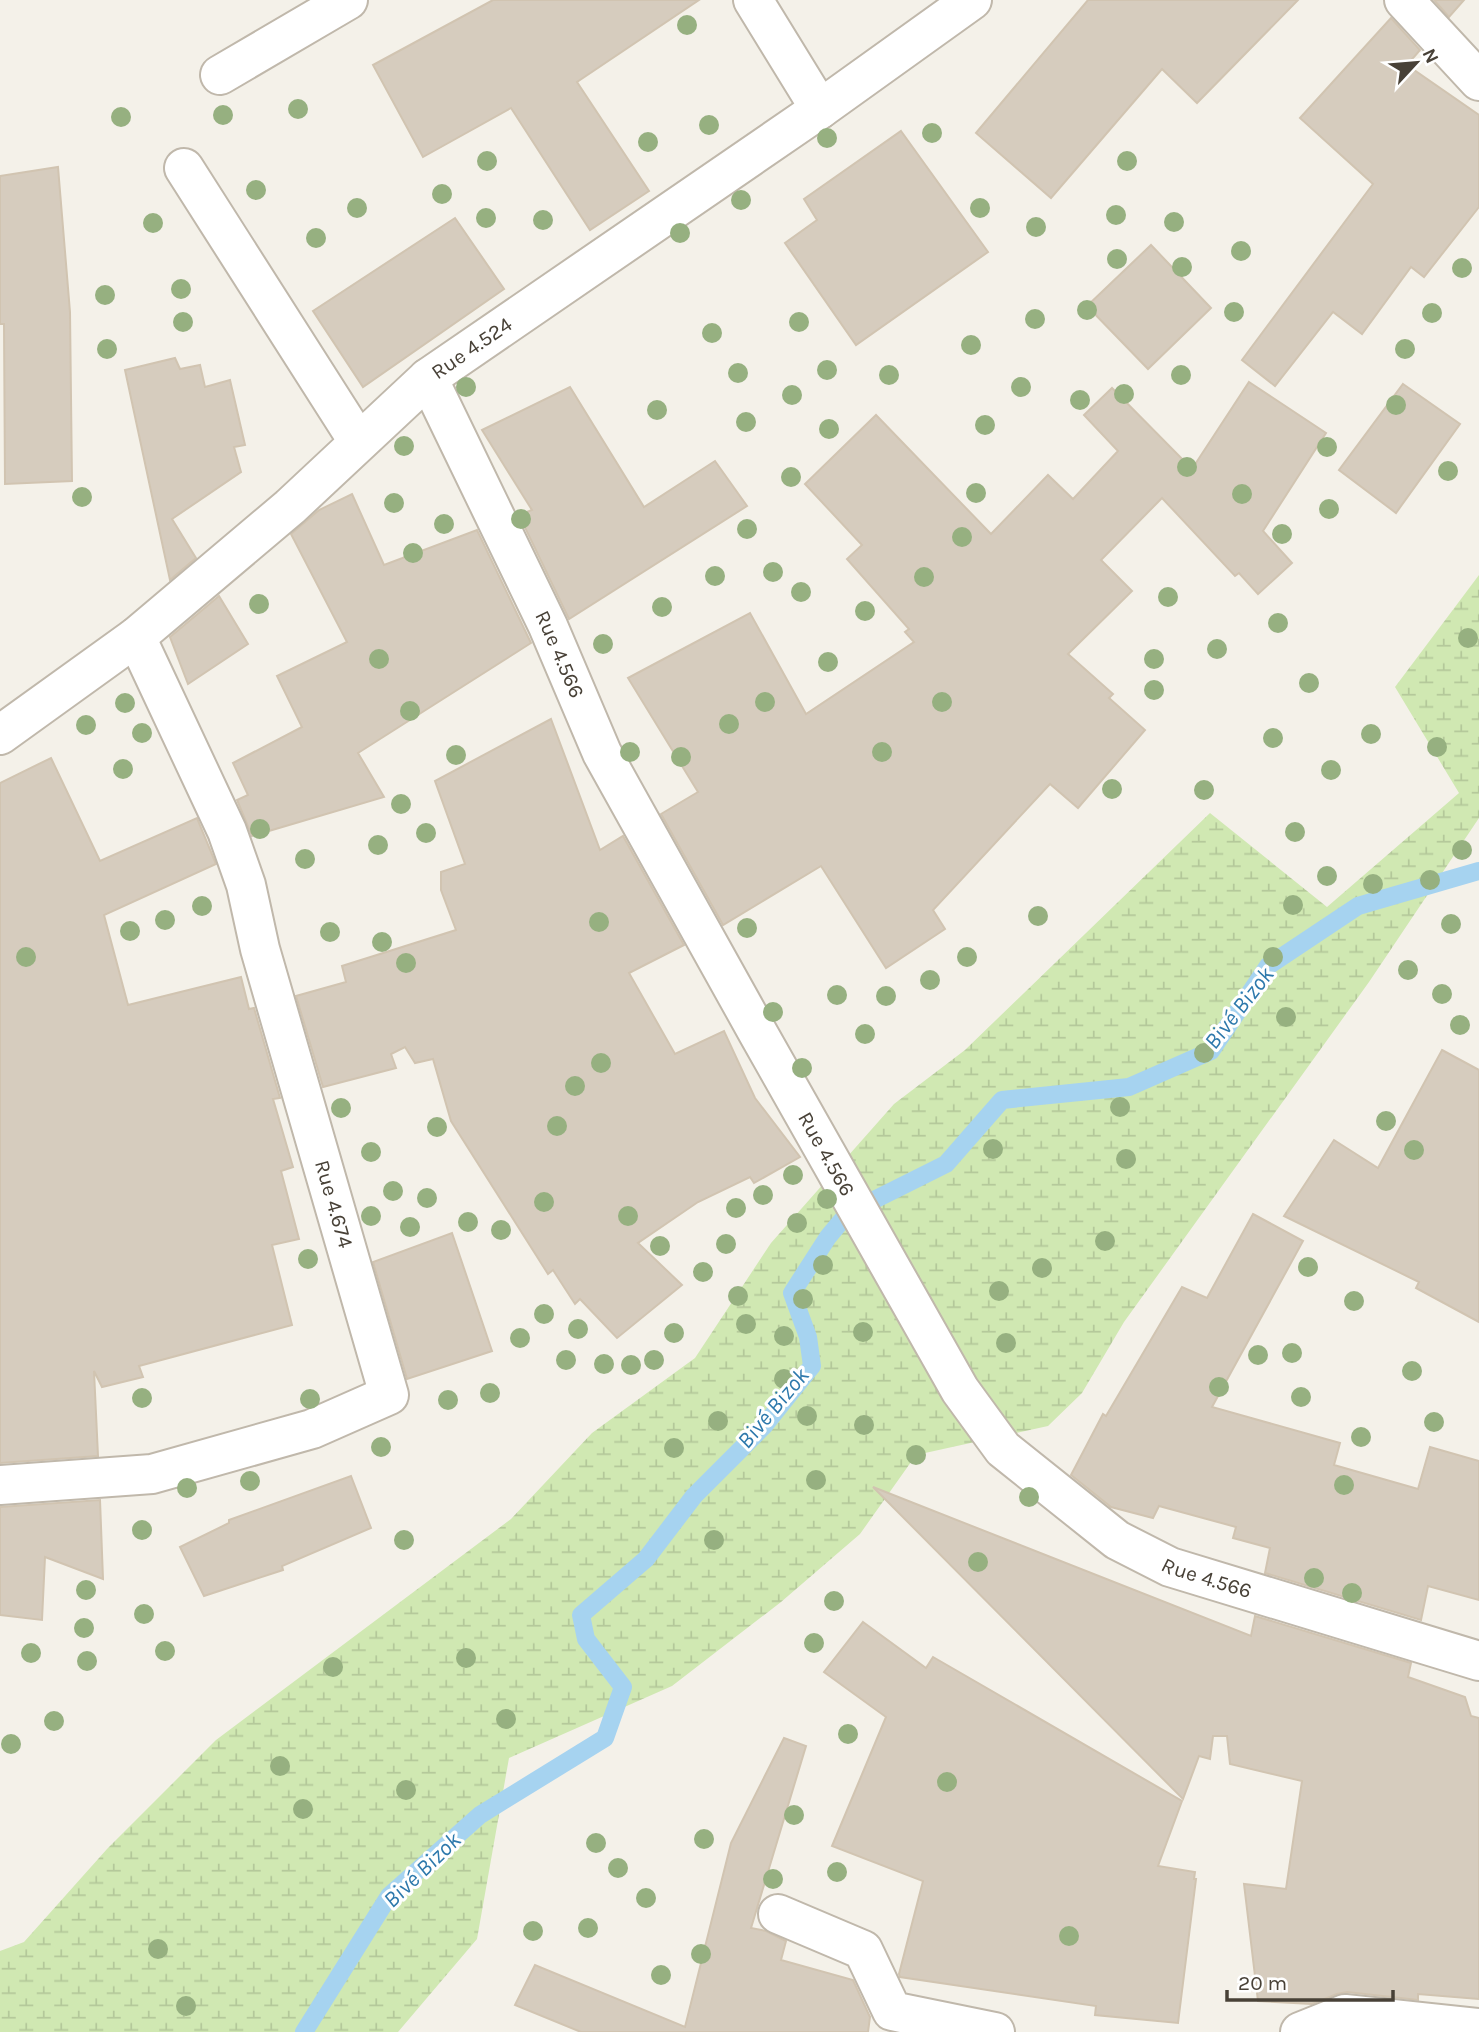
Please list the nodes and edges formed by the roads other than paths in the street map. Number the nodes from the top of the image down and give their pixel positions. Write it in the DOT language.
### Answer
graph roads {
  1 [pos="348,0"];
  2 [pos="754,0"];
  3 [pos="972,0"];
  4 [pos="1404,0"];
  5 [pos="220,75"];
  6 [pos="1479,82"];
  7 [pos="820,109"];
  8 [pos="184,168"];
  9 [pos="428,378"];
  10 [pos="358,441"];
  11 [pos="136,637"];
  12 [pos="0,735"];
  13 [pos="0,1485"];
  14 [pos="1479,1661"];
  15 [pos="778,1914"];
  16 [pos="1479,2028"];
  17 [pos="995,2032"];
  18 [pos="1300,2032"];
  1 -- 5 [label="street"];
  2 -- 7 [label="street"];
  3 -- 7 [label="street, Rue 4.524"];
  4 -- 6 [label="street"];
  7 -- 9 [label="street, Rue 4.524"];
  8 -- 10 [label="street"];
  9 -- 10 [label="street, Rue 4.524"];
  9 -- 14 [label="street, Rue 4.566"];
  10 -- 11 [label="street, Rue 4.524"];
  11 -- 12 [label="street, Rue 4.524"];
  11 -- 13 [label="street, Rue 4.674"];
  15 -- 17 [label="street"];
  16 -- 18 [label="street"];
}
